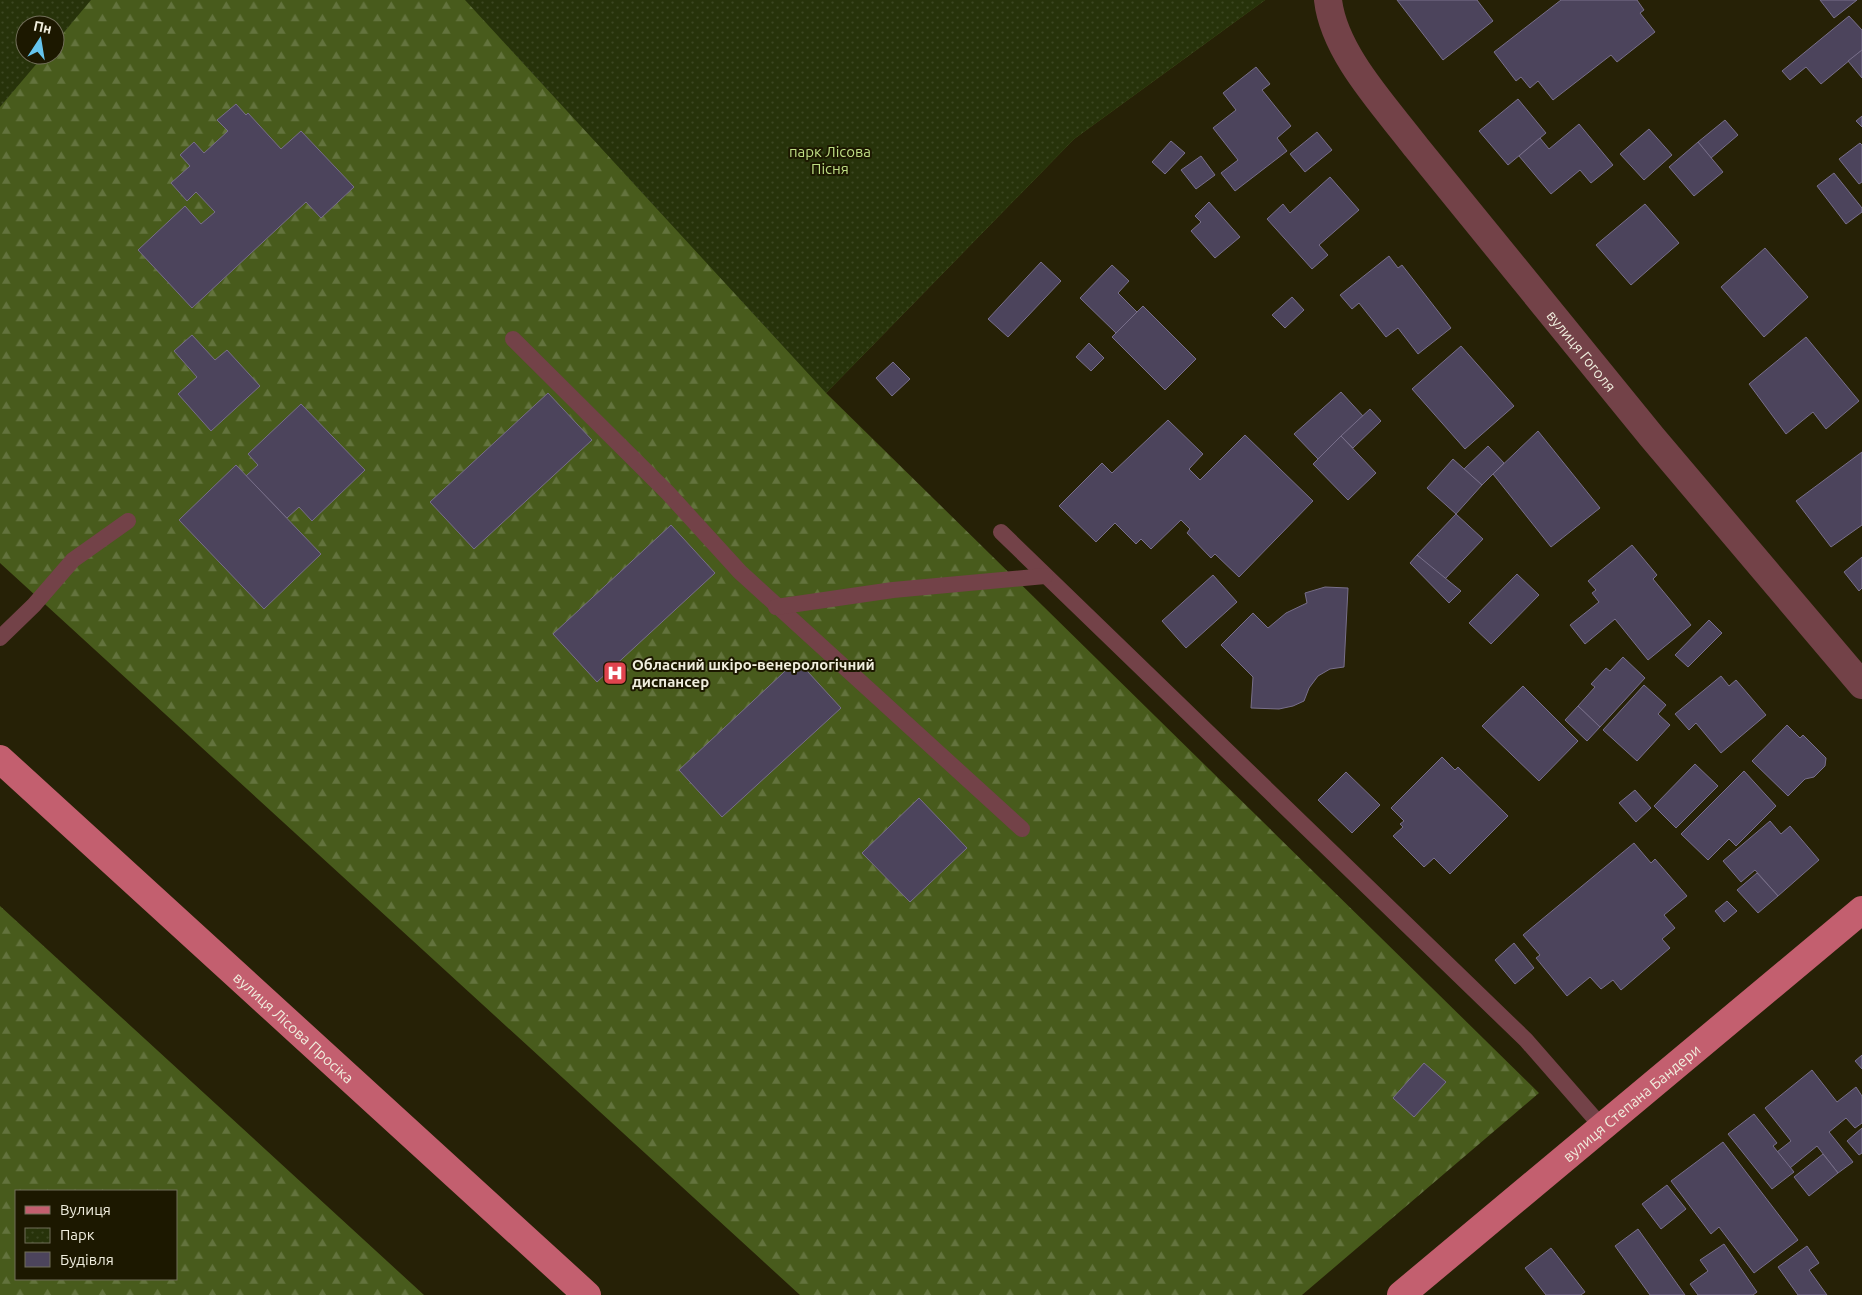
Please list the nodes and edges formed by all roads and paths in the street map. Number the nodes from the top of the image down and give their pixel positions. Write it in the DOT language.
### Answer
graph roads {
  1 [pos="1328,0"];
  2 [pos="513,338"];
  3 [pos="128,521"];
  4 [pos="1002,532"];
  5 [pos="1046,576"];
  6 [pos="776,607"];
  7 [pos="0,638"];
  8 [pos="1862,685"];
  9 [pos="0,759"];
  10 [pos="1022,829"];
  11 [pos="1862,910"];
  12 [pos="1603,1128"];
  13 [pos="587,1295"];
  14 [pos="1401,1295"];
  1 -- 8 [label="street, вулиця Гоголя"];
  2 -- 6 [label="lane"];
  3 -- 7 [label="lane"];
  4 -- 5 [label="lane"];
  5 -- 6 [label="lane"];
  5 -- 12 [label="lane"];
  6 -- 10 [label="lane"];
  9 -- 13 [label="main road, вулиця Лісова Просіка"];
  11 -- 12 [label="main road, вулиця Степана Бандери"];
  12 -- 14 [label="main road, вулиця Степана Бандери"];
}
